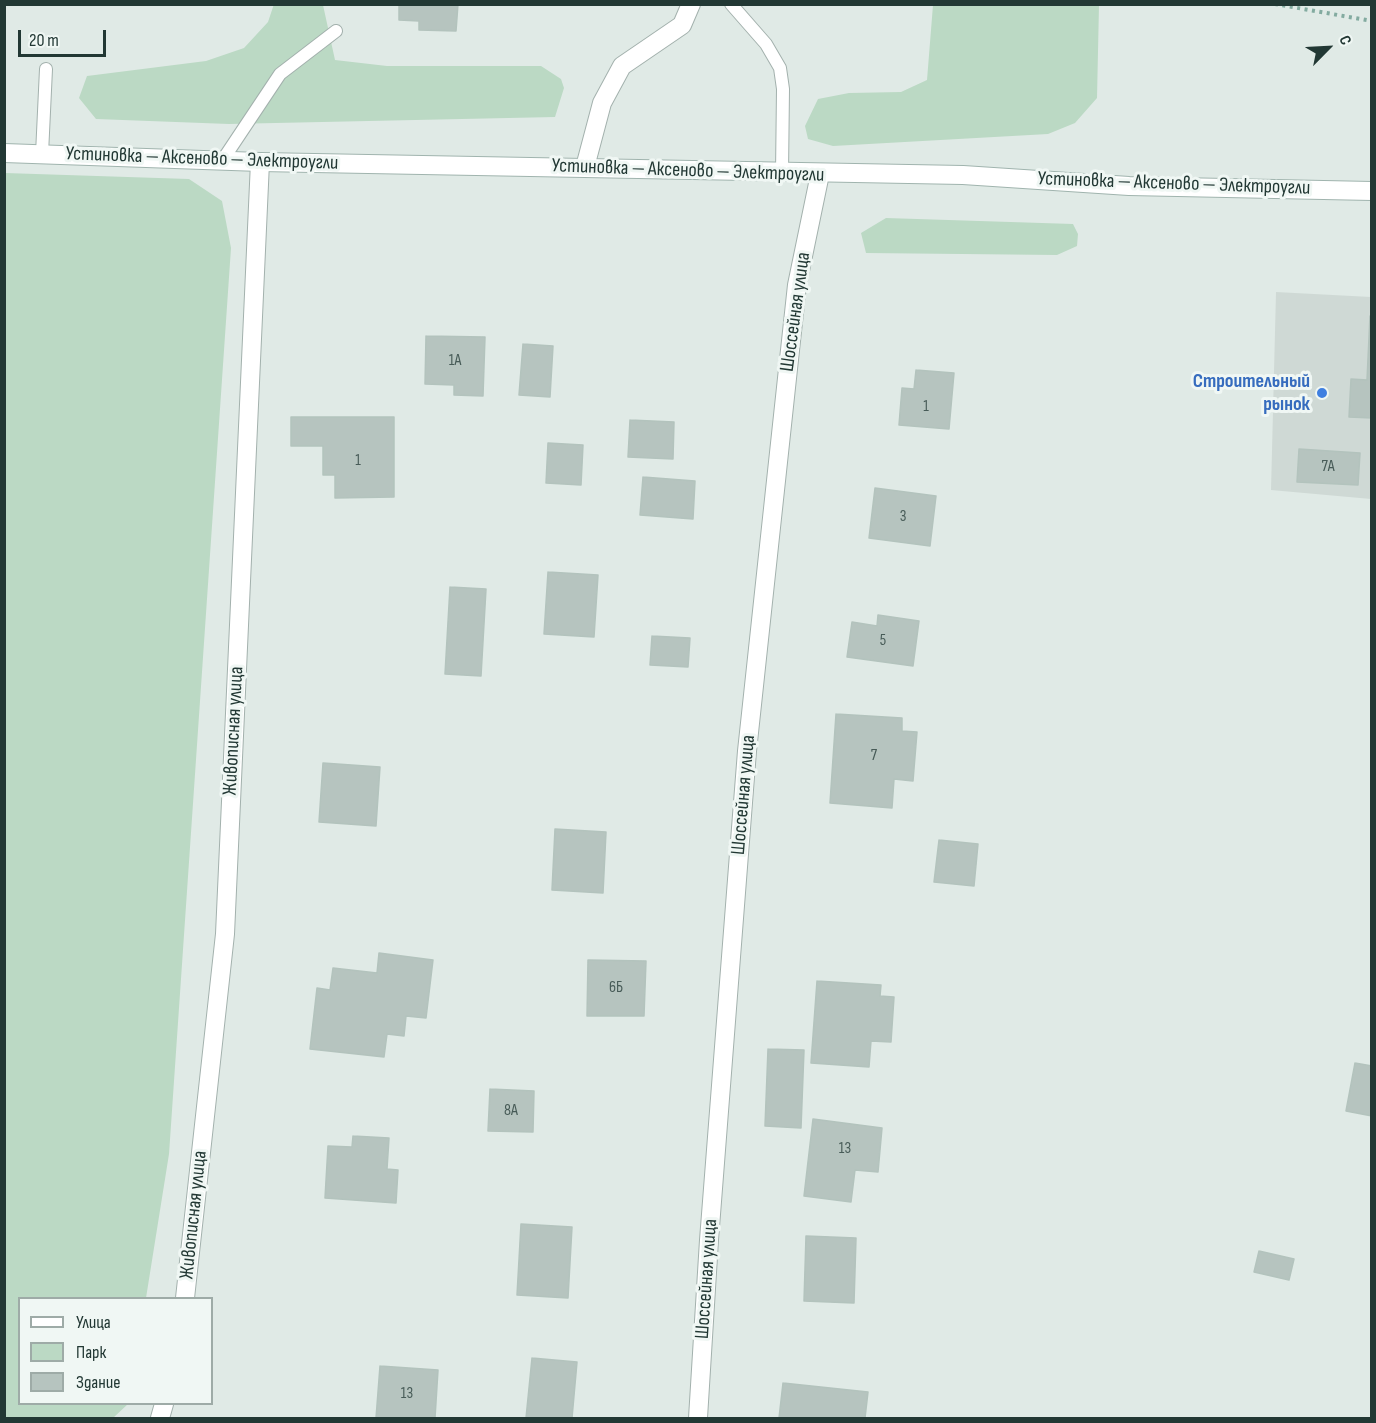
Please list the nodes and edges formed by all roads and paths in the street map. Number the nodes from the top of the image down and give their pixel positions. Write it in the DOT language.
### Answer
graph roads {
  1 [pos="690,4"];
  2 [pos="731,4"];
  3 [pos="1275,4"];
  4 [pos="1371,21"];
  5 [pos="336,31"];
  6 [pos="46,69"];
  7 [pos="4,153"];
  8 [pos="42,154"];
  9 [pos="222,161"];
  10 [pos="260,162"];
  11 [pos="585,167"];
  12 [pos="782,173"];
  13 [pos="820,174"];
  14 [pos="1371,190"];
  15 [pos="185,1297"];
  16 [pos="698,1419"];
  1 -- 11 [label="street"];
  2 -- 12 [label="lane"];
  3 -- 4 [label="path"];
  5 -- 9 [label="lane"];
  6 -- 8 [label="lane"];
  7 -- 8 [label="street, Устиновка — Аксеново — Электроугли"];
  8 -- 9 [label="street, Устиновка — Аксеново — Электроугли"];
  9 -- 10 [label="street, Устиновка — Аксеново — Электроугли"];
  10 -- 11 [label="street, Устиновка — Аксеново — Электроугли"];
  10 -- 15 [label="street, Живописная улица"];
  11 -- 12 [label="street, Устиновка — Аксеново — Электроугли"];
  12 -- 13 [label="street, Устиновка — Аксеново — Электроугли"];
  13 -- 14 [label="street, Устиновка — Аксеново — Электроугли"];
  13 -- 16 [label="street, Шоссейная улица"];
}
